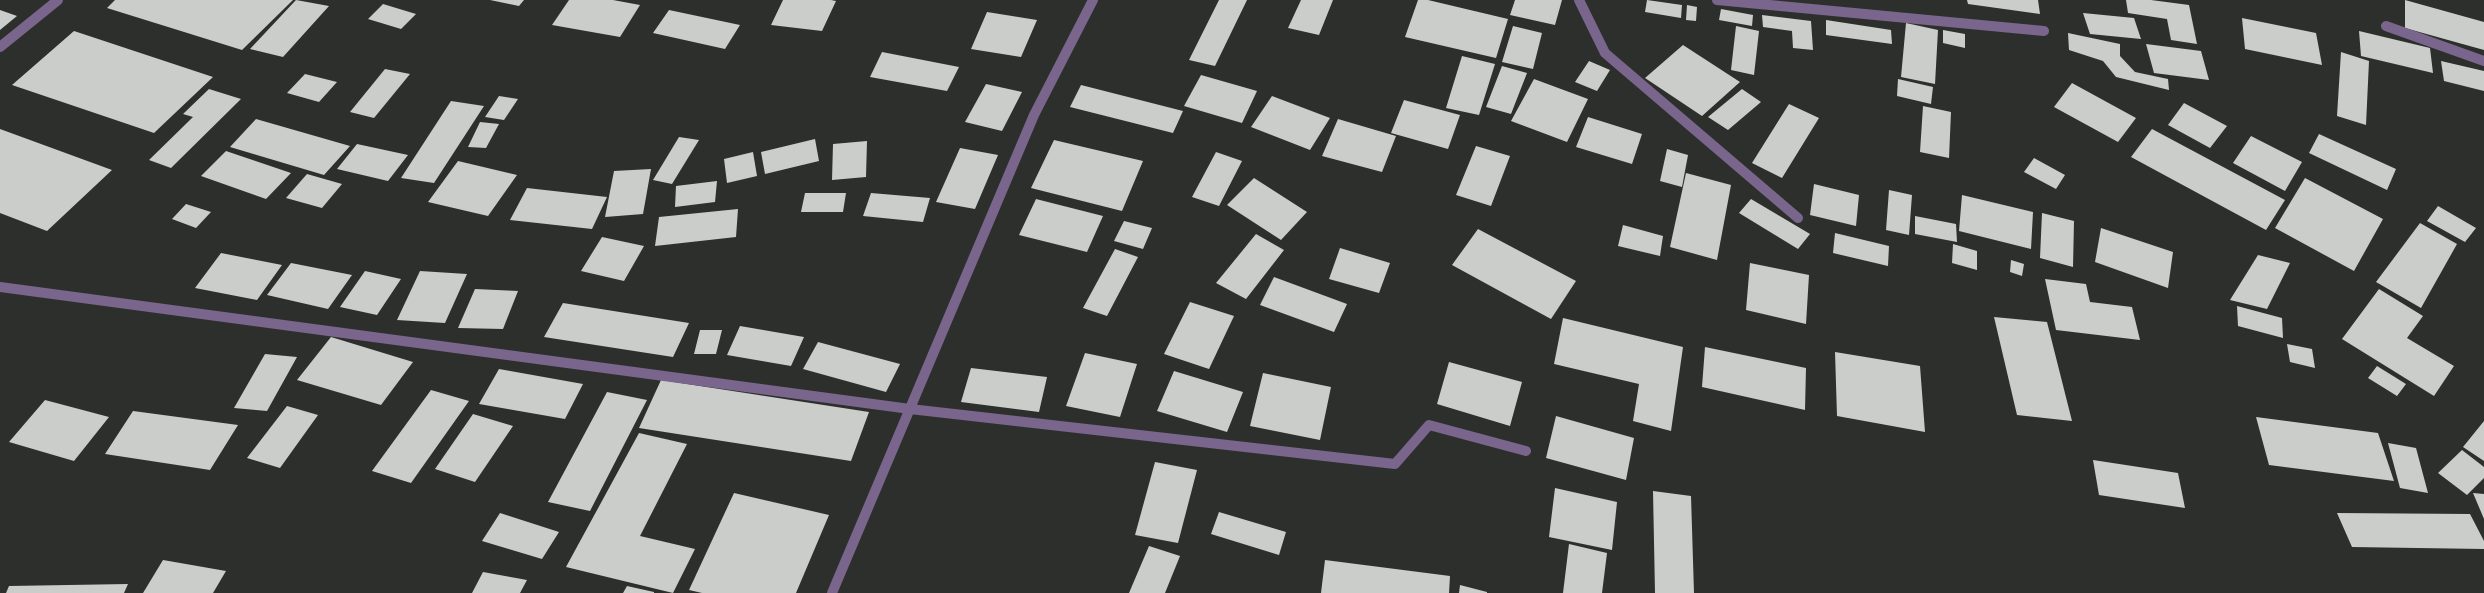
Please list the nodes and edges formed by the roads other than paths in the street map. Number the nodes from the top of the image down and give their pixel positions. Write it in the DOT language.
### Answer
graph roads {
  1 [pos="58,0"];
  2 [pos="1093,0"];
  3 [pos="1579,0"];
  4 [pos="1717,0"];
  5 [pos="2386,26"];
  6 [pos="2044,31"];
  7 [pos="0,47"];
  8 [pos="2484,61"];
  9 [pos="1798,218"];
  10 [pos="0,287"];
  11 [pos="910,409"];
  12 [pos="1526,451"];
  13 [pos="832,593"];
  1 -- 7 [label="street"];
  2 -- 11 [label="street"];
  3 -- 9 [label="street"];
  4 -- 6 [label="street"];
  5 -- 8 [label="street"];
  10 -- 11 [label="street"];
  11 -- 12 [label="street"];
  11 -- 13 [label="street"];
}
